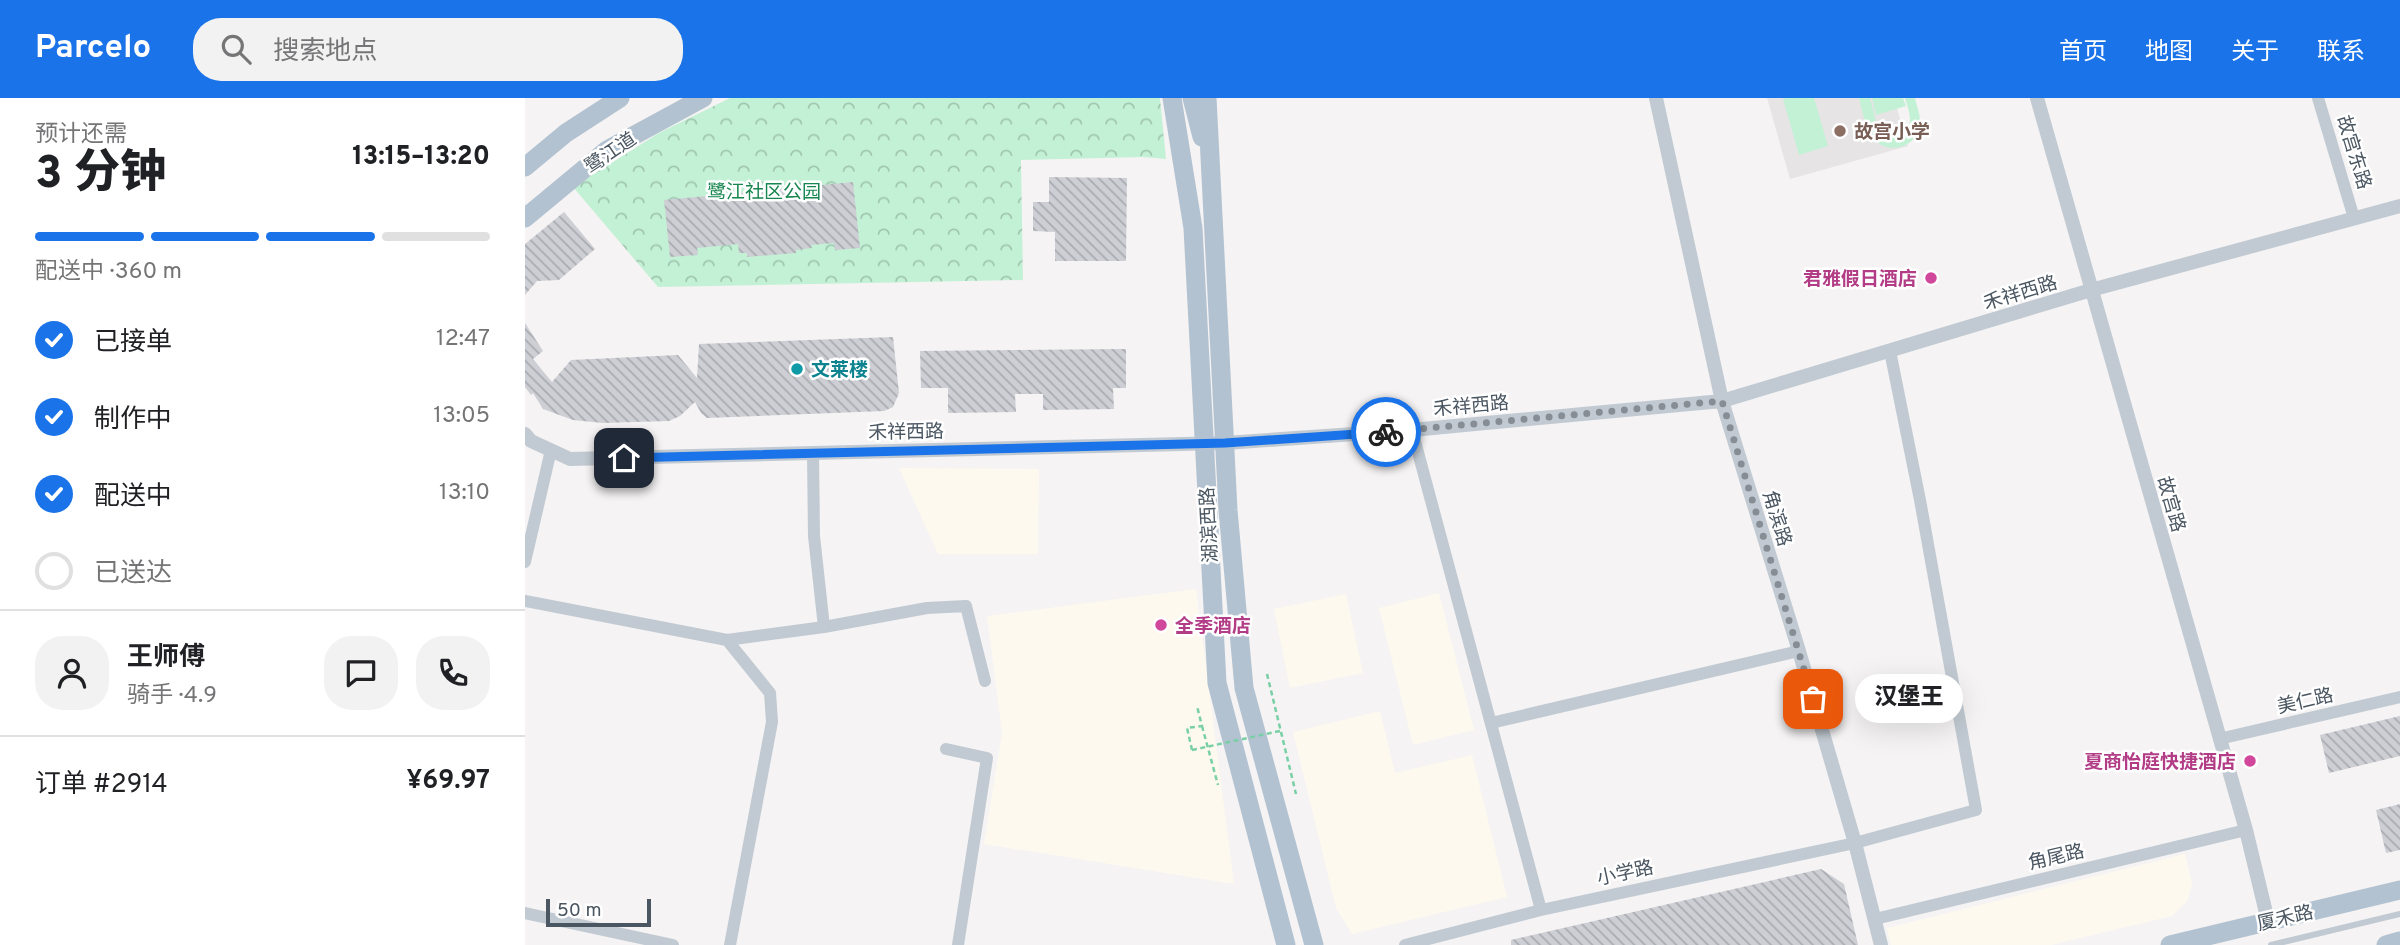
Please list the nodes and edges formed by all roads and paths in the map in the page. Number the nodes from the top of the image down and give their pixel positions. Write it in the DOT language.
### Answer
graph roads {
  1 [pos="620,98"];
  2 [pos="703,98"];
  3 [pos="1172,98"];
  4 [pos="1192,98"];
  5 [pos="1207,98"];
  6 [pos="1656,98"];
  7 [pos="2036,98"];
  8 [pos="2318,98"];
  9 [pos="525,167"];
  10 [pos="1211,168"];
  11 [pos="2400,205"];
  12 [pos="525,218"];
  13 [pos="2354,218"];
  14 [pos="2091,290"];
  15 [pos="1890,351"];
  16 [pos="1722,401"];
  17 [pos="1412,430"];
  18 [pos="525,434"];
  19 [pos="1204,443"];
  20 [pos="1225,443"];
  21 [pos="551,450"];
  22 [pos="813,453"];
  23 [pos="525,562"];
  24 [pos="525,601"];
  25 [pos="824,627"];
  26 [pos="727,640"];
  27 [pos="1799,650"];
  28 [pos="1268,674"];
  29 [pos="985,681"];
  30 [pos="2400,697"];
  31 [pos="1197,706"];
  32 [pos="1491,723"];
  33 [pos="1202,726"];
  34 [pos="1280,731"];
  35 [pos="2219,739"];
  36 [pos="946,749"];
  37 [pos="1218,785"];
  38 [pos="1296,794"];
  39 [pos="2246,830"];
  40 [pos="1855,843"];
  41 [pos="2400,890"];
  42 [pos="1541,910"];
  43 [pos="525,913"];
  44 [pos="2400,915"];
  45 [pos="1875,919"];
  46 [pos="2268,921"];
  47 [pos="2400,942"];
  48 [pos="673,945"];
  49 [pos="730,945"];
  50 [pos="958,945"];
  51 [pos="1286,945"];
  52 [pos="1314,945"];
  53 [pos="1405,945"];
  54 [pos="1881,945"];
  55 [pos="2170,945"];
  56 [pos="2271,945"];
  57 [pos="2386,945"];
  1 -- 9 [label="main road, 鹭江道"];
  2 -- 12 [label="main road, 鹭江道"];
  3 -- 19 [label="main road, 湖滨西路"];
  4 -- 10 [label="main road"];
  5 -- 10 [label="main road, 湖滨西路"];
  6 -- 16 [label="street, 角滨路"];
  7 -- 14 [label="street, 故宫路"];
  8 -- 13 [label="street, 故宫东路"];
  10 -- 20 [label="main road, 湖滨西路"];
  11 -- 13 [label="street, 禾祥西路"];
  13 -- 14 [label="street, 禾祥西路"];
  14 -- 15 [label="street, 禾祥西路"];
  14 -- 35 [label="street, 故宫路"];
  15 -- 16 [label="street, 禾祥西路"];
  15 -- 40 [label="street, 小学路"];
  16 -- 17 [label="street, 禾祥西路"];
  16 -- 27 [label="street, 角滨路"];
  17 -- 20 [label="street, 禾祥西路"];
  17 -- 32 [label="street"];
  18 -- 21 [label="street, 禾祥西路"];
  19 -- 20 [label="street, 禾祥西路"];
  19 -- 22 [label="street, 禾祥西路"];
  19 -- 51 [label="main road, 湖滨西路"];
  20 -- 52 [label="main road, 湖滨西路"];
  21 -- 22 [label="street, 禾祥西路"];
  21 -- 23 [label="street"];
  22 -- 25 [label="street"];
  24 -- 26 [label="street"];
  25 -- 26 [label="street"];
  25 -- 29 [label="street"];
  26 -- 49 [label="street"];
  27 -- 32 [label="street"];
  27 -- 40 [label="street, 角滨路"];
  28 -- 34 [label="path"];
  30 -- 35 [label="street, 美仁路"];
  31 -- 33 [label="path"];
  32 -- 42 [label="street"];
  33 -- 34 [label="path, bridge"];
  33 -- 37 [label="path"];
  34 -- 38 [label="path"];
  35 -- 39 [label="street, 故宫路"];
  36 -- 50 [label="street"];
  39 -- 45 [label="street, 角尾路"];
  39 -- 46 [label="street, 故宫路"];
  40 -- 42 [label="street, 小学路"];
  40 -- 45 [label="street, 角滨路"];
  41 -- 46 [label="main road, 厦禾路"];
  42 -- 53 [label="street, 小学路"];
  43 -- 48 [label="street"];
  44 -- 56 [label="lane"];
  45 -- 54 [label="street, 角滨路"];
  46 -- 55 [label="main road, 厦禾路"];
  47 -- 57 [label="main road"];
}
